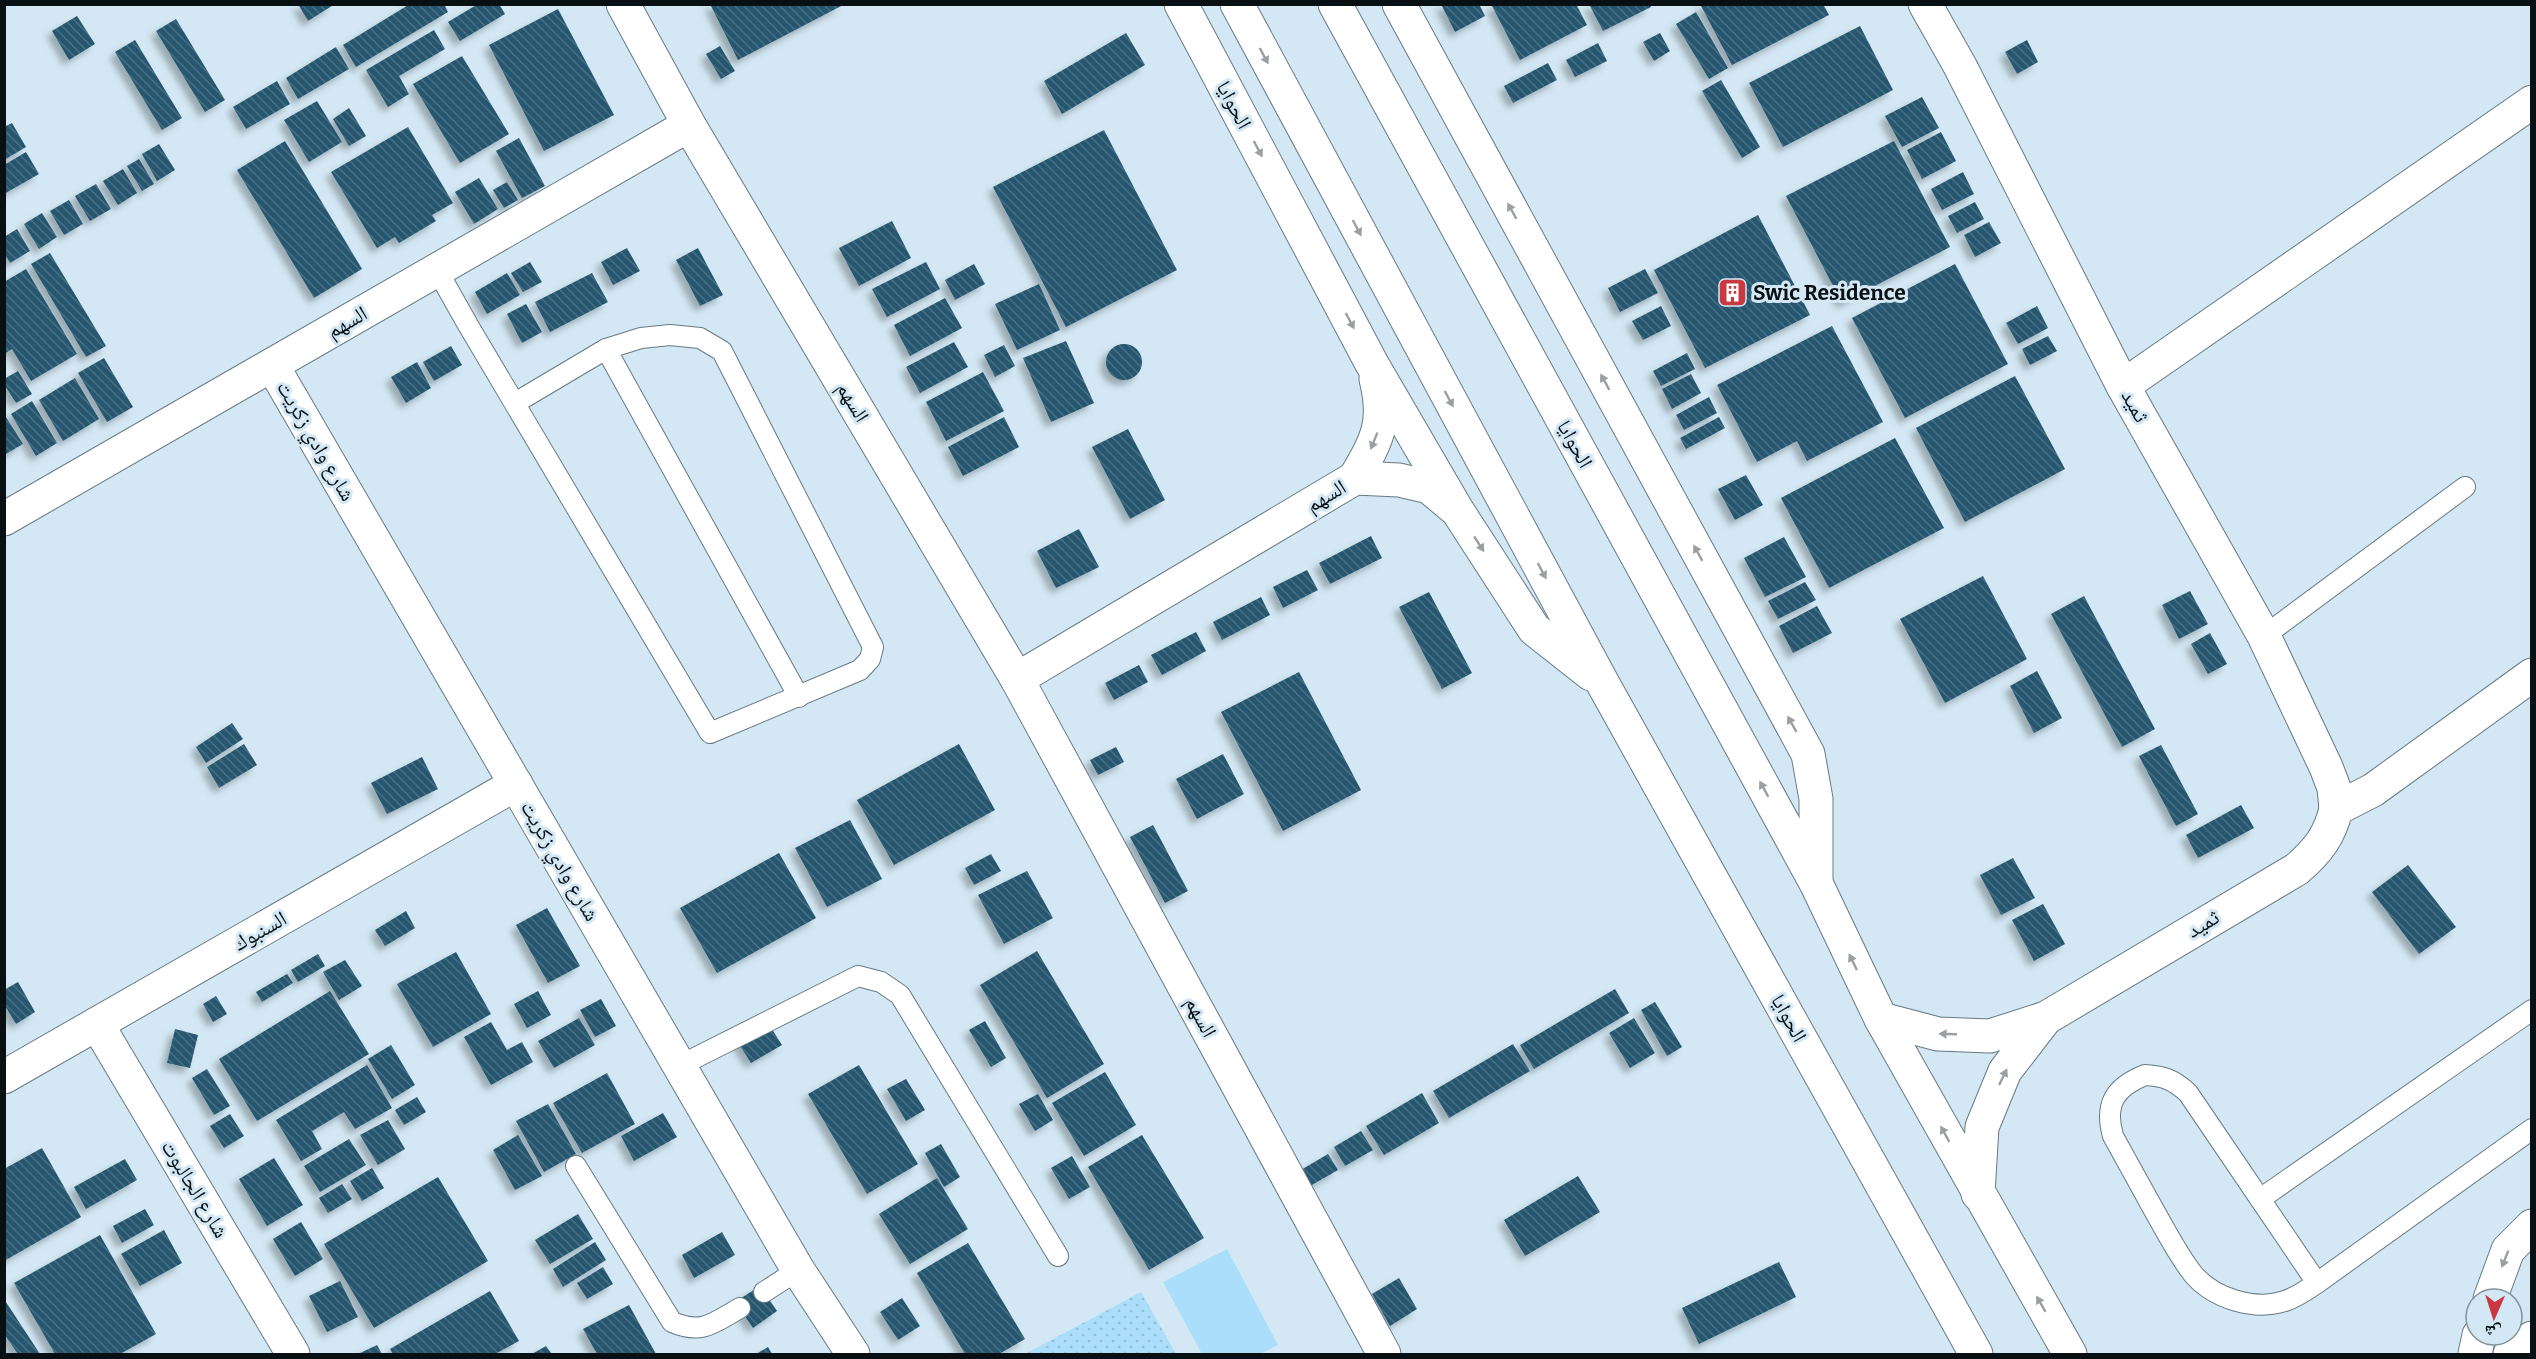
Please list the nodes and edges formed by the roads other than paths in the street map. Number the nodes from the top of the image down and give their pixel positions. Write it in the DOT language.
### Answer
graph roads {
  1 [pos="622,4"];
  2 [pos="1181,4"];
  3 [pos="1237,4"];
  4 [pos="1335,4"];
  5 [pos="1399,4"];
  6 [pos="1925,4"];
  7 [pos="2532,102"];
  8 [pos="689,125"];
  9 [pos="437,270"];
  10 [pos="606,349"];
  11 [pos="1372,364"];
  12 [pos="272,365"];
  13 [pos="2123,386"];
  14 [pos="515,403"];
  15 [pos="1355,478"];
  16 [pos="2466,487"];
  17 [pos="1457,510"];
  18 [pos="4,519"];
  19 [pos="2264,636"];
  20 [pos="2532,675"];
  21 [pos="1017,679"];
  22 [pos="1602,682"];
  23 [pos="800,697"];
  24 [pos="516,784"];
  25 [pos="2336,809"];
  26 [pos="1816,883"];
  27 [pos="2532,1010"];
  28 [pos="2046,1018"];
  29 [pos="1881,1019"];
  30 [pos="97,1024"];
  31 [pos="679,1066"];
  32 [pos="4,1077"];
  33 [pos="2532,1129"];
  34 [pos="576,1166"];
  35 [pos="1978,1194"];
  36 [pos="2260,1199"];
  37 [pos="2532,1226"];
  38 [pos="1058,1256"];
  39 [pos="798,1270"];
  40 [pos="2317,1283"];
  41 [pos="2494,1287"];
  42 [pos="764,1292"];
  43 [pos="740,1308"];
  44 [pos="2532,1338"];
  45 [pos="293,1354"];
  46 [pos="853,1354"];
  47 [pos="1384,1354"];
  48 [pos="1976,1354"];
  49 [pos="2070,1354"];
  50 [pos="2510,1354"];
  1 -- 8 [label="street, السهم"];
  2 -- 11 [label="street, الحوايا, one-way"];
  3 -- 22 [label="street, الحوايا, one-way"];
  26 -- 4 [label="street, الحوايا, one-way"];
  26 -- 5 [label="street, الحوايا, one-way"];
  6 -- 13 [label="street, ثميد"];
  7 -- 13 [label="street"];
  8 -- 9 [label="street, السهم"];
  8 -- 21 [label="street, السهم"];
  9 -- 12 [label="street, السهم"];
  9 -- 14 [label="lane"];
  10 -- 14 [label="lane"];
  10 -- 23 [label="lane"];
  10 -- 23 [label="lane"];
  11 -- 15 [label="street, السهم, one-way"];
  11 -- 17 [label="street, الحوايا"];
  12 -- 18 [label="street, السهم"];
  12 -- 24 [label="street, شارع وادي زكريت"];
  13 -- 19 [label="street, ثميد"];
  14 -- 23 [label="lane"];
  15 -- 17 [label="street, السهم"];
  15 -- 21 [label="street, السهم"];
  16 -- 19 [label="lane"];
  17 -- 22 [label="street, الحوايا, one-way"];
  19 -- 25 [label="street, ثميد"];
  20 -- 25 [label="street"];
  21 -- 47 [label="street, السهم"];
  22 -- 48 [label="street, الحوايا"];
  24 -- 30 [label="street, السنبوك"];
  24 -- 31 [label="street, شارع وادي زكريت"];
  25 -- 28 [label="street, ثميد"];
  29 -- 26 [label="street, الحوايا, one-way"];
  27 -- 36 [label="lane"];
  28 -- 29 [label="street, ثميد, one-way"];
  35 -- 28 [label="street, ثميد, one-way"];
  35 -- 29 [label="street, الحوايا, one-way"];
  30 -- 32 [label="street, السنبوك"];
  30 -- 45 [label="street, شارع الجالبوت"];
  31 -- 38 [label="lane"];
  31 -- 39 [label="street, شارع وادي زكريت"];
  33 -- 40 [label="lane"];
  34 -- 43 [label="lane"];
  49 -- 35 [label="street, الحوايا, one-way"];
  36 -- 40 [label="lane"];
  36 -- 40 [label="lane"];
  37 -- 41 [label="street, one-way"];
  39 -- 42 [label="lane"];
  39 -- 46 [label="street, شارع وادي زكريت"];
  44 -- 50 [label="street"];
}
